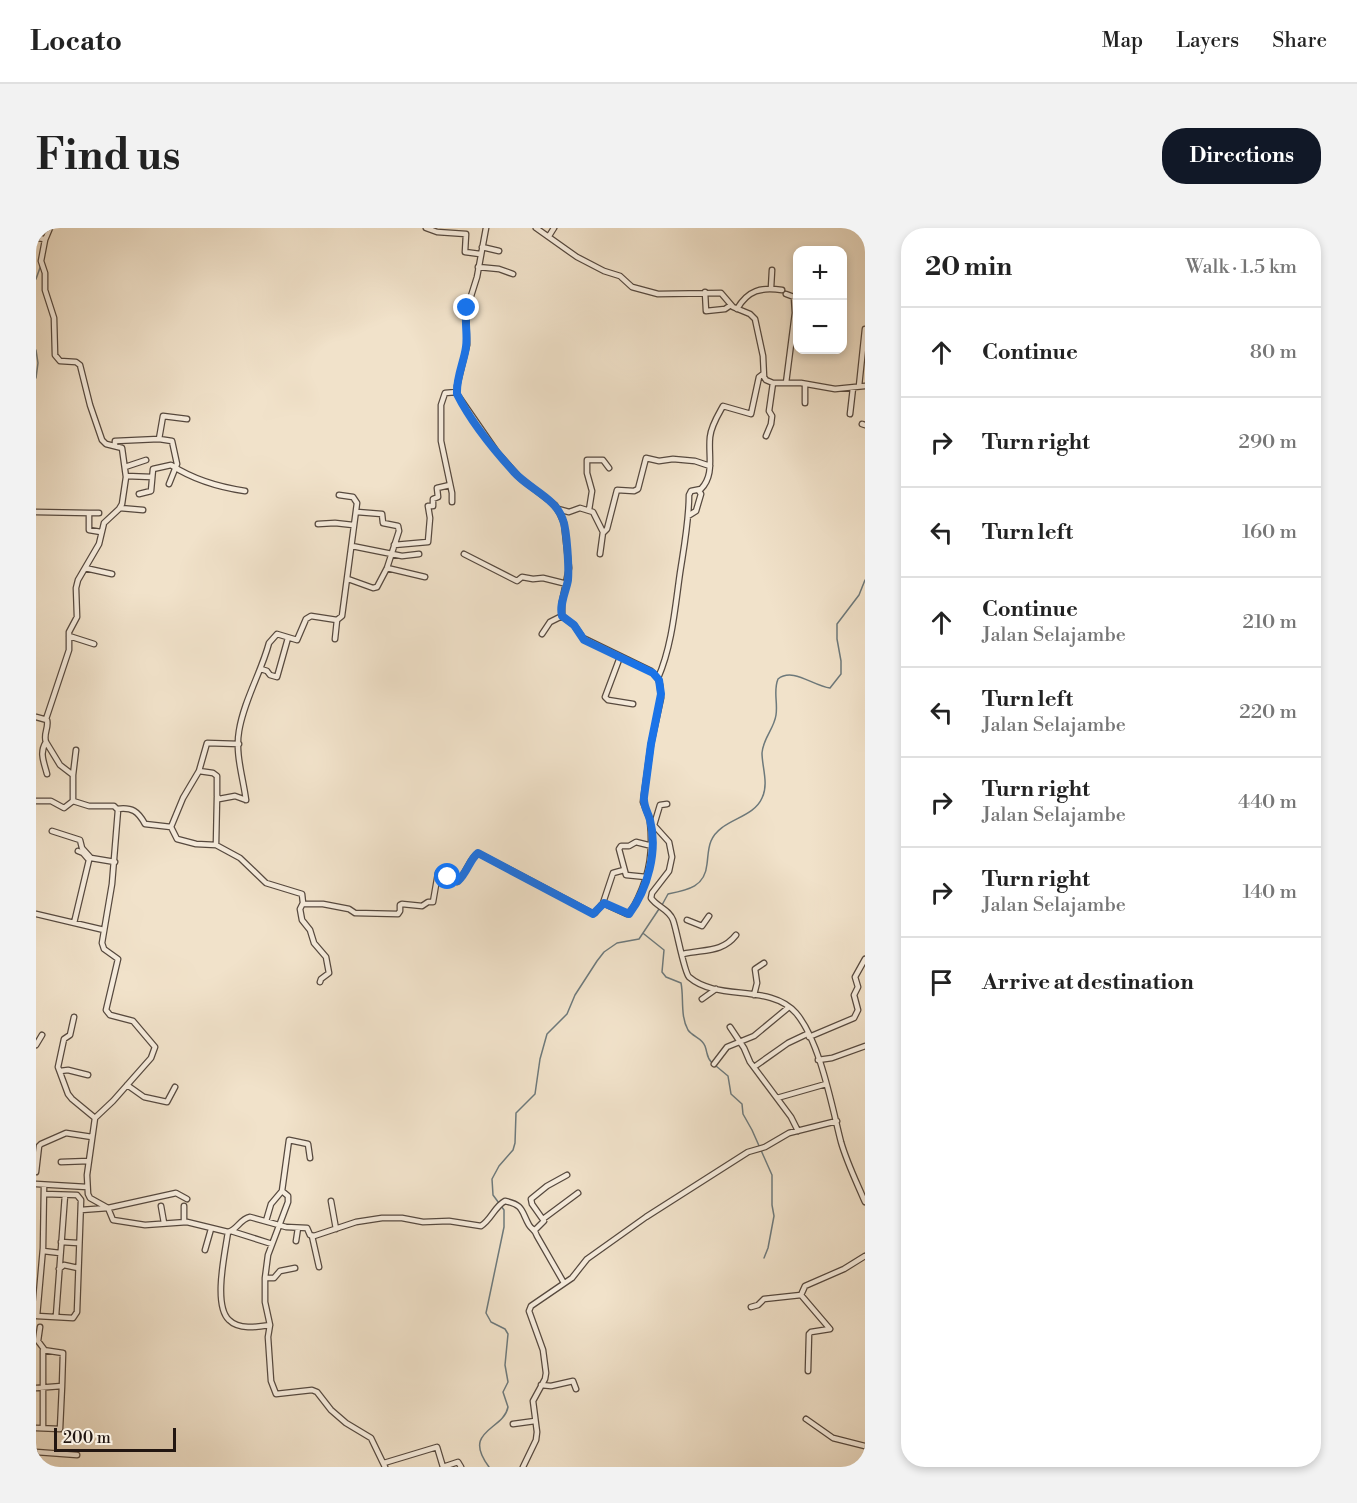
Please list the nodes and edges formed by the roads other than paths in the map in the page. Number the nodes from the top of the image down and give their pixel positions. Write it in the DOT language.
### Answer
graph roads {
  1 [pos="50,228"];
  2 [pos="426,228"];
  3 [pos="486,228"];
  4 [pos="536,228"];
  5 [pos="554,228"];
  6 [pos="549,236"];
  7 [pos="36,238"];
  8 [pos="45,239"];
  9 [pos="482,247"];
  10 [pos="500,251"];
  11 [pos="480,254"];
  12 [pos="478,267"];
  13 [pos="772,270"];
  14 [pos="513,274"];
  15 [pos="771,288"];
  16 [pos="705,292"];
  17 [pos="731,305"];
  18 [pos="737,309"];
  19 [pos="865,329"];
  20 [pos="764,374"];
  21 [pos="773,383"];
  22 [pos="786,383"];
  23 [pos="805,384"];
  24 [pos="859,387"];
  25 [pos="457,392"];
  26 [pos="805,403"];
  27 [pos="850,414"];
  28 [pos="187,419"];
  29 [pos="766,435"];
  30 [pos="159,439"];
  31 [pos="115,443"];
  32 [pos="146,460"];
  33 [pos="710,466"];
  34 [pos="125,467"];
  35 [pos="609,468"];
  36 [pos="177,469"];
  37 [pos="126,476"];
  38 [pos="152,477"];
  39 [pos="169,484"];
  40 [pos="450,485"];
  41 [pos="245,491"];
  42 [pos="699,491"];
  43 [pos="139,494"];
  44 [pos="339,495"];
  45 [pos="452,502"];
  46 [pos="120,508"];
  47 [pos="558,509"];
  48 [pos="143,510"];
  49 [pos="589,510"];
  50 [pos="36,512"];
  51 [pos="357,512"];
  52 [pos="89,513"];
  53 [pos="99,513"];
  54 [pos="688,516"];
  55 [pos="318,524"];
  56 [pos="353,525"];
  57 [pos="101,532"];
  58 [pos="603,533"];
  59 [pos="394,545"];
  60 [pos="352,546"];
  61 [pos="391,553"];
  62 [pos="419,554"];
  63 [pos="464,554"];
  64 [pos="600,554"];
  65 [pos="85,568"];
  66 [pos="387,568"];
  67 [pos="112,574"];
  68 [pos="424,577"];
  69 [pos="348,579"];
  70 [pos="567,584"];
  71 [pos="562,616"];
  72 [pos="337,620"];
  73 [pos="542,634"];
  74 [pos="69,636"];
  75 [pos="288,638"];
  76 [pos="335,639"];
  77 [pos="94,644"];
  78 [pos="620,657"];
  79 [pos="261,669"];
  80 [pos="658,678"];
  81 [pos="633,704"];
  82 [pos="36,717"];
  83 [pos="46,718"];
  84 [pos="46,742"];
  85 [pos="239,744"];
  86 [pos="76,750"];
  87 [pos="199,771"];
  88 [pos="47,774"];
  89 [pos="73,775"];
  90 [pos="217,796"];
  91 [pos="36,801"];
  92 [pos="73,801"];
  93 [pos="668,804"];
  94 [pos="117,809"];
  95 [pos="650,819"];
  96 [pos="654,825"];
  97 [pos="171,826"];
  98 [pos="52,831"];
  99 [pos="216,845"];
  100 [pos="652,846"];
  101 [pos="78,851"];
  102 [pos="115,862"];
  103 [pos="624,870"];
  104 [pos="646,877"];
  105 [pos="303,903"];
  106 [pos="603,903"];
  107 [pos="36,914"];
  108 [pos="709,916"];
  109 [pos="687,920"];
  110 [pos="74,923"];
  111 [pos="104,930"];
  112 [pos="736,934"];
  113 [pos="683,954"];
  114 [pos="865,959"];
  115 [pos="764,963"];
  116 [pos="320,982"];
  117 [pos="716,989"];
  118 [pos="754,995"];
  119 [pos="702,999"];
  120 [pos="789,1007"];
  121 [pos="857,1011"];
  122 [pos="864,1012"];
  123 [pos="74,1017"];
  124 [pos="730,1027"];
  125 [pos="42,1035"];
  126 [pos="808,1036"];
  127 [pos="739,1041"];
  128 [pos="36,1045"];
  129 [pos="865,1046"];
  130 [pos="818,1060"];
  131 [pos="714,1064"];
  132 [pos="754,1067"];
  133 [pos="60,1071"];
  134 [pos="88,1075"];
  135 [pos="826,1084"];
  136 [pos="127,1085"];
  137 [pos="175,1087"];
  138 [pos="777,1098"];
  139 [pos="95,1118"];
  140 [pos="837,1120"];
  141 [pos="798,1131"];
  142 [pos="92,1137"];
  143 [pos="310,1158"];
  144 [pos="89,1161"];
  145 [pos="61,1162"];
  146 [pos="36,1172"];
  147 [pos="567,1175"];
  148 [pos="36,1184"];
  149 [pos="44,1186"];
  150 [pos="87,1187"];
  151 [pos="282,1191"];
  152 [pos="578,1193"];
  153 [pos="44,1194"];
  154 [pos="65,1195"];
  155 [pos="187,1199"];
  156 [pos="331,1201"];
  157 [pos="865,1202"];
  158 [pos="161,1206"];
  159 [pos="184,1206"];
  160 [pos="108,1208"];
  161 [pos="81,1210"];
  162 [pos="543,1219"];
  163 [pos="184,1221"];
  164 [pos="266,1221"];
  165 [pos="164,1223"];
  166 [pos="280,1226"];
  167 [pos="297,1228"];
  168 [pos="211,1229"];
  169 [pos="336,1229"];
  170 [pos="535,1230"];
  171 [pos="229,1232"];
  172 [pos="312,1236"];
  173 [pos="296,1241"];
  174 [pos="61,1242"];
  175 [pos="78,1243"];
  176 [pos="272,1244"];
  177 [pos="204,1250"];
  178 [pos="43,1251"];
  179 [pos="60,1253"];
  180 [pos="865,1256"];
  181 [pos="319,1267"];
  182 [pos="78,1268"];
  183 [pos="295,1268"];
  184 [pos="59,1269"];
  185 [pos="38,1273"];
  186 [pos="265,1278"];
  187 [pos="564,1283"];
  188 [pos="801,1295"];
  189 [pos="37,1305"];
  190 [pos="751,1307"];
  191 [pos="37,1316"];
  192 [pos="56,1316"];
  193 [pos="270,1325"];
  194 [pos="40,1327"];
  195 [pos="44,1349"];
  196 [pos="808,1371"];
  197 [pos="541,1385"];
  198 [pos="62,1386"];
  199 [pos="43,1387"];
  200 [pos="36,1388"];
  201 [pos="576,1389"];
  202 [pos="806,1419"];
  203 [pos="535,1421"];
  204 [pos="513,1424"];
  205 [pos="43,1427"];
  206 [pos="36,1428"];
  207 [pos="865,1446"];
  208 [pos="36,1452"];
  209 [pos="77,1455"];
  210 [pos="384,1465"];
  211 [pos="461,1467"];
  212 [pos="523,1467"];
  1 -- 8 [label="street"];
  2 -- 11 [label="street"];
  3 -- 9 [label="street"];
  4 -- 6 [label="street"];
  5 -- 6 [label="street"];
  6 -- 16 [label="street"];
  7 -- 8 [label="street"];
  8 -- 31 [label="street"];
  9 -- 10 [label="street"];
  9 -- 11 [label="street"];
  11 -- 12 [label="street"];
  12 -- 14 [label="street"];
  12 -- 25 [label="street"];
  13 -- 15 [label="street"];
  15 -- 18 [label="street"];
  15 -- 22 [label="street"];
  16 -- 17 [label="street"];
  16 -- 17 [label="street"];
  17 -- 18 [label="street"];
  18 -- 20 [label="street"];
  19 -- 24 [label="street"];
  20 -- 21 [label="street"];
  20 -- 33 [label="street"];
  21 -- 22 [label="street"];
  21 -- 29 [label="street"];
  22 -- 23 [label="street"];
  23 -- 24 [label="street"];
  23 -- 26 [label="street"];
  24 -- 27 [label="street"];
  25 -- 40 [label="street"];
  25 -- 47 [label="street"];
  28 -- 30 [label="street"];
  30 -- 31 [label="street"];
  30 -- 36 [label="street"];
  31 -- 34 [label="street"];
  32 -- 34 [label="street"];
  33 -- 42 [label="street"];
  33 -- 58 [label="street"];
  34 -- 37 [label="street"];
  35 -- 49 [label="street"];
  36 -- 38 [label="street"];
  36 -- 39 [label="street"];
  36 -- 41 [label="street"];
  37 -- 38 [label="street"];
  37 -- 46 [label="street"];
  38 -- 43 [label="street"];
  40 -- 45 [label="street"];
  40 -- 59 [label="street"];
  42 -- 54 [label="street"];
  42 -- 54 [label="street"];
  44 -- 51 [label="street"];
  46 -- 48 [label="street"];
  46 -- 57 [label="street"];
  47 -- 49 [label="street"];
  47 -- 70 [label="street"];
  49 -- 58 [label="street"];
  50 -- 52 [label="street"];
  51 -- 56 [label="street"];
  51 -- 59 [label="street"];
  52 -- 53 [label="street"];
  52 -- 57 [label="street"];
  54 -- 80 [label="street"];
  55 -- 56 [label="street"];
  56 -- 60 [label="street"];
  57 -- 65 [label="street"];
  58 -- 64 [label="street"];
  59 -- 61 [label="street"];
  60 -- 61 [label="street"];
  60 -- 69 [label="street"];
  61 -- 62 [label="street"];
  61 -- 66 [label="street"];
  63 -- 70 [label="street"];
  65 -- 67 [label="street"];
  65 -- 74 [label="street"];
  66 -- 68 [label="street"];
  66 -- 69 [label="street"];
  69 -- 72 [label="street"];
  70 -- 71 [label="street"];
  71 -- 73 [label="street"];
  71 -- 78 [label="street"];
  72 -- 75 [label="street"];
  72 -- 76 [label="street"];
  74 -- 77 [label="street"];
  74 -- 83 [label="street"];
  75 -- 79 [label="street"];
  75 -- 79 [label="street"];
  78 -- 80 [label="street"];
  78 -- 81 [label="street"];
  79 -- 85 [label="street"];
  80 -- 95 [label="street"];
  82 -- 83 [label="street"];
  83 -- 84 [label="street"];
  84 -- 88 [label="street"];
  84 -- 89 [label="street"];
  85 -- 87 [label="street"];
  85 -- 90 [label="street"];
  86 -- 89 [label="street"];
  87 -- 90 [label="street"];
  87 -- 97 [label="street"];
  89 -- 92 [label="street"];
  90 -- 99 [label="street"];
  91 -- 92 [label="street"];
  92 -- 94 [label="street"];
  93 -- 96 [label="street"];
  94 -- 97 [label="street"];
  94 -- 102 [label="street"];
  95 -- 96 [label="street"];
  95 -- 100 [label="street"];
  96 -- 113 [label="street"];
  97 -- 99 [label="street"];
  98 -- 102 [label="street"];
  99 -- 105 [label="street"];
  100 -- 103 [label="street"];
  100 -- 104 [label="street"];
  101 -- 110 [label="street"];
  102 -- 111 [label="street"];
  103 -- 104 [label="street"];
  103 -- 106 [label="street"];
  104 -- 106 [label="street"];
  105 -- 106 [label="street"];
  105 -- 116 [label="street"];
  107 -- 110 [label="street"];
  108 -- 109 [label="street"];
  110 -- 111 [label="street"];
  111 -- 136 [label="street"];
  112 -- 113 [label="street"];
  113 -- 117 [label="street"];
  114 -- 121 [label="street"];
  115 -- 118 [label="street"];
  117 -- 118 [label="street"];
  117 -- 119 [label="street"];
  118 -- 120 [label="street"];
  120 -- 126 [label="street"];
  120 -- 127 [label="street"];
  121 -- 122 [label="street"];
  121 -- 126 [label="street"];
  123 -- 133 [label="street"];
  124 -- 127 [label="street"];
  125 -- 128 [label="street"];
  126 -- 130 [label="street"];
  126 -- 132 [label="street"];
  127 -- 131 [label="street"];
  127 -- 132 [label="street"];
  129 -- 130 [label="street"];
  130 -- 135 [label="street"];
  132 -- 138 [label="street"];
  133 -- 134 [label="street"];
  133 -- 139 [label="street"];
  135 -- 138 [label="street"];
  135 -- 140 [label="street"];
  136 -- 137 [label="street"];
  136 -- 139 [label="street"];
  138 -- 141 [label="street"];
  139 -- 142 [label="street"];
  140 -- 141 [label="street"];
  140 -- 157 [label="street"];
  141 -- 187 [label="street"];
  142 -- 144 [label="street"];
  142 -- 146 [label="street"];
  143 -- 151 [label="street"];
  144 -- 145 [label="street"];
  144 -- 150 [label="street"];
  147 -- 162 [label="street"];
  148 -- 149 [label="street"];
  149 -- 150 [label="street"];
  149 -- 153 [label="street"];
  150 -- 160 [label="street"];
  151 -- 164 [label="street"];
  151 -- 166 [label="street"];
  152 -- 162 [label="street"];
  153 -- 154 [label="street"];
  153 -- 178 [label="street"];
  154 -- 161 [label="street"];
  154 -- 174 [label="street"];
  155 -- 160 [label="street"];
  156 -- 169 [label="street"];
  158 -- 165 [label="street"];
  159 -- 163 [label="street"];
  160 -- 161 [label="street"];
  160 -- 165 [label="street"];
  161 -- 175 [label="street"];
  162 -- 170 [label="street"];
  163 -- 165 [label="street"];
  163 -- 168 [label="street"];
  164 -- 166 [label="street"];
  164 -- 171 [label="street"];
  166 -- 167 [label="street"];
  166 -- 176 [label="street"];
  167 -- 172 [label="street"];
  167 -- 173 [label="street"];
  168 -- 171 [label="street"];
  168 -- 177 [label="street"];
  169 -- 170 [label="street"];
  169 -- 172 [label="street"];
  170 -- 187 [label="street"];
  171 -- 176 [label="street"];
  171 -- 193 [label="street"];
  172 -- 181 [label="street"];
  174 -- 175 [label="street"];
  174 -- 179 [label="street"];
  175 -- 182 [label="street"];
  176 -- 186 [label="street"];
  178 -- 179 [label="street"];
  178 -- 185 [label="street"];
  179 -- 184 [label="street"];
  180 -- 188 [label="street"];
  182 -- 184 [label="street"];
  182 -- 192 [label="street"];
  183 -- 186 [label="street"];
  184 -- 192 [label="street"];
  185 -- 189 [label="street"];
  186 -- 193 [label="street"];
  187 -- 197 [label="street"];
  188 -- 190 [label="street"];
  188 -- 196 [label="street"];
  189 -- 191 [label="street"];
  191 -- 192 [label="street"];
  193 -- 210 [label="street"];
  194 -- 195 [label="street"];
  195 -- 198 [label="street"];
  195 -- 199 [label="street"];
  197 -- 201 [label="street"];
  197 -- 203 [label="street"];
  198 -- 199 [label="street"];
  198 -- 205 [label="street"];
  199 -- 200 [label="street"];
  199 -- 205 [label="street"];
  202 -- 207 [label="street"];
  203 -- 204 [label="street"];
  203 -- 212 [label="street"];
  205 -- 206 [label="street"];
  208 -- 209 [label="street"];
  210 -- 211 [label="street"];
}
